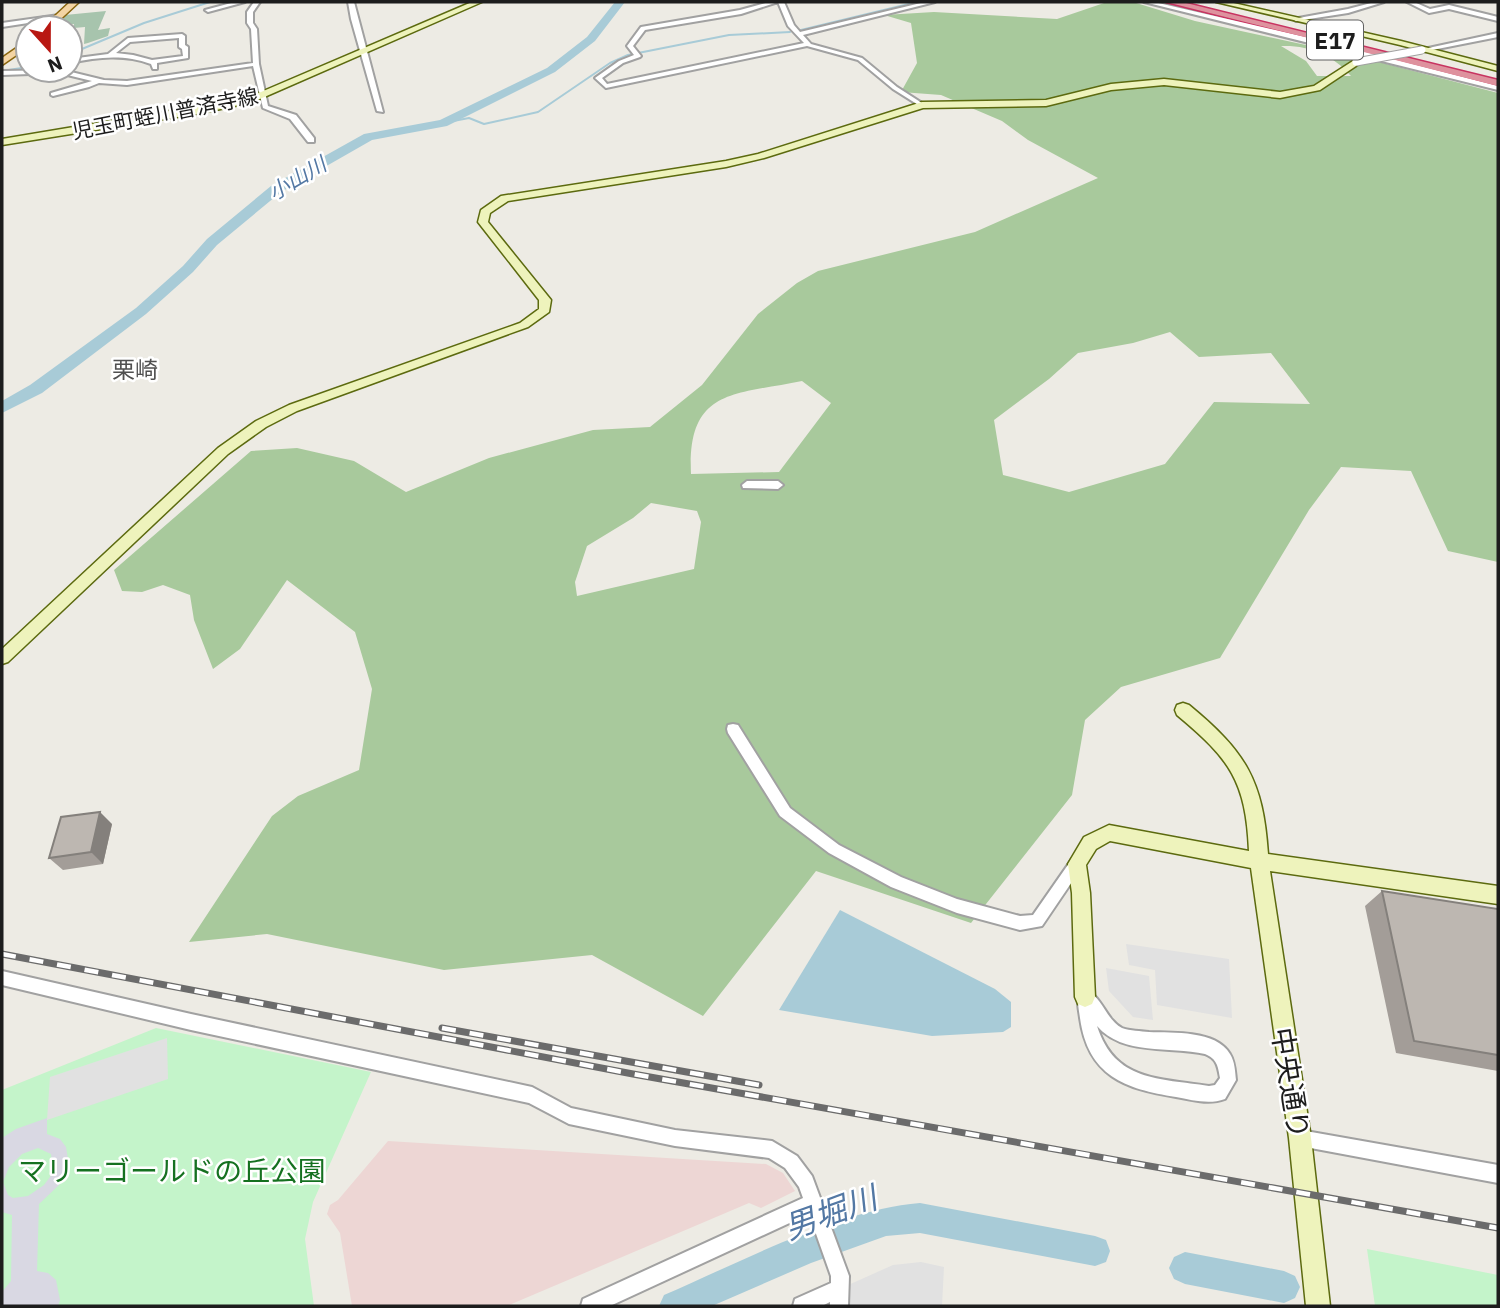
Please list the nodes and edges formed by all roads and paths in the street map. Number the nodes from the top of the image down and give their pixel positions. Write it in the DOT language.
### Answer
graph roads {
  1 [pos="75,2"];
  2 [pos="242,2"];
  3 [pos="257,2"];
  4 [pos="351,2"];
  5 [pos="478,2"];
  6 [pos="775,2"];
  7 [pos="781,2"];
  8 [pos="932,2"];
  9 [pos="1147,2"];
  10 [pos="1171,2"];
  11 [pos="1193,2"];
  12 [pos="1220,2"];
  13 [pos="1381,2"];
  14 [pos="1410,2"];
  15 [pos="1474,2"];
  16 [pos="208,10"];
  17 [pos="1462,11"];
  18 [pos="62,14"];
  19 [pos="1296,19"];
  20 [pos="1498,19"];
  21 [pos="798,33"];
  22 [pos="1498,34"];
  23 [pos="1486,38"];
  24 [pos="1498,43"];
  25 [pos="808,44"];
  26 [pos="1425,50"];
  27 [pos="364,52"];
  28 [pos="110,55"];
  29 [pos="84,59"];
  30 [pos="152,62"];
  31 [pos="1356,62"];
  32 [pos="256,64"];
  33 [pos="1498,69"];
  34 [pos="1498,76"];
  35 [pos="84,77"];
  36 [pos="156,79"];
  37 [pos="99,80"];
  38 [pos="1498,85"];
  39 [pos="53,94"];
  40 [pos="264,95"];
  41 [pos="922,105"];
  42 [pos="381,111"];
  43 [pos="311,139"];
  44 [pos="2,142"];
  45 [pos="747,485"];
  46 [pos="778,485"];
  47 [pos="2,658"];
  48 [pos="1183,710"];
  49 [pos="733,729"];
  50 [pos="1259,861"];
  51 [pos="1077,864"];
  52 [pos="1498,895"];
  53 [pos="2,978"];
  54 [pos="1085,997"];
  55 [pos="1300,1138"];
  56 [pos="1498,1174"];
  57 [pos="813,1203"];
  58 [pos="839,1288"];
  59 [pos="590,1306"];
  60 [pos="802,1306"];
  61 [pos="1318,1306"];
  1 -- 18 [label="main road"];
  2 -- 16 [label="street"];
  3 -- 32 [label="street"];
  4 -- 27 [label="street"];
  5 -- 27 [label="street, 児玉町蛭川普済寺線"];
  6 -- 25 [label="street"];
  7 -- 21 [label="street"];
  8 -- 21 [label="street"];
  9 -- 38 [label="street"];
  10 -- 38 [label="highway, E17"];
  11 -- 34 [label="highway, E17"];
  12 -- 19 [label="street"];
  13 -- 19 [label="street"];
  14 -- 17 [label="street"];
  15 -- 17 [label="street"];
  17 -- 20 [label="street"];
  19 -- 26 [label="street"];
  21 -- 25 [label="street"];
  22 -- 23 [label="street"];
  23 -- 24 [label="street"];
  23 -- 26 [label="street"];
  25 -- 41 [label="street"];
  26 -- 31 [label="street, bridge"];
  26 -- 33 [label="street"];
  27 -- 40 [label="street, 児玉町蛭川普済寺線"];
  27 -- 42 [label="street"];
  28 -- 29 [label="street"];
  28 -- 30 [label="street"];
  28 -- 30 [label="street"];
  30 -- 36 [label="street"];
  31 -- 41 [label="street"];
  32 -- 36 [label="street"];
  32 -- 40 [label="street"];
  35 -- 37 [label="street"];
  36 -- 37 [label="street"];
  37 -- 39 [label="street"];
  40 -- 43 [label="street"];
  40 -- 44 [label="street, 児玉町蛭川普済寺線"];
  41 -- 47 [label="street"];
  45 -- 46 [label="street"];
  48 -- 50 [label="street, 中央通り"];
  49 -- 51 [label="street"];
  50 -- 51 [label="street"];
  50 -- 52 [label="street"];
  50 -- 55 [label="street, 中央通り"];
  51 -- 54 [label="street"];
  53 -- 57 [label="street"];
  54 -- 54 [label="street"];
  55 -- 56 [label="street"];
  55 -- 61 [label="street, 中央通り"];
  57 -- 58 [label="street"];
  57 -- 59 [label="street"];
  58 -- 60 [label="street"];
}
